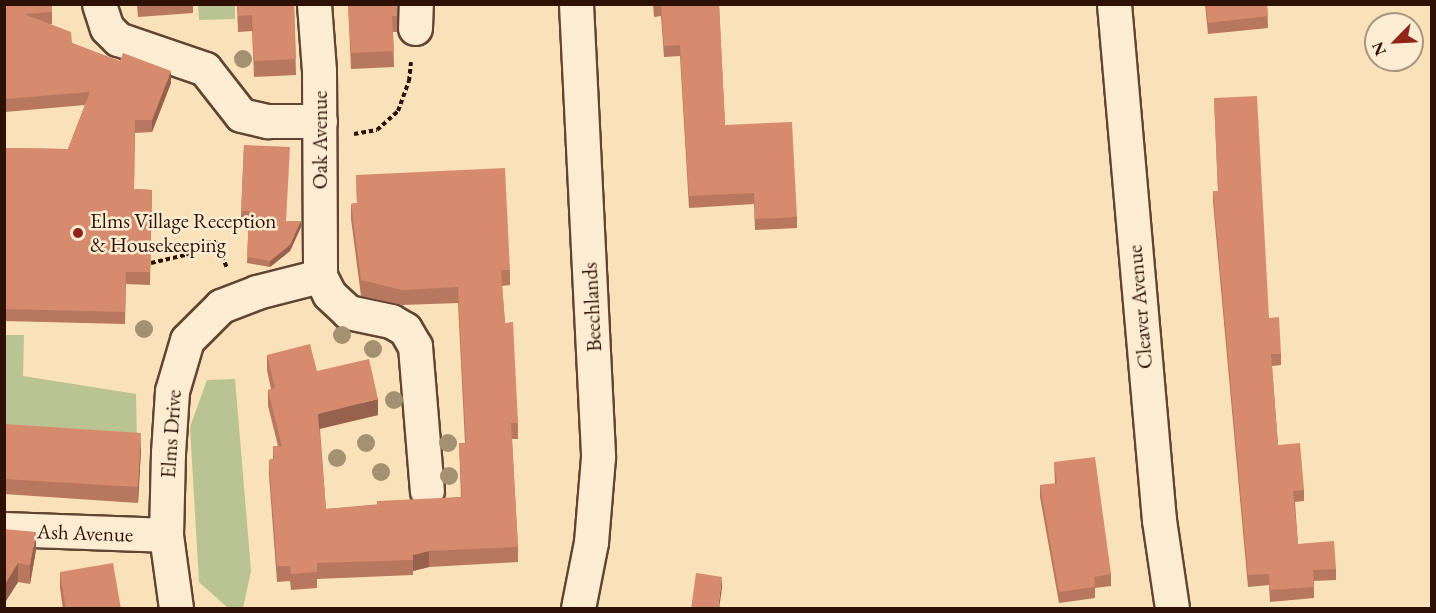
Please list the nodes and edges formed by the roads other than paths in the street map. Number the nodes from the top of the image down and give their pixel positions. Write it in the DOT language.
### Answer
graph roads {
  1 [pos="99,4"];
  2 [pos="314,4"];
  3 [pos="576,4"];
  4 [pos="1114,4"];
  5 [pos="320,130"];
  6 [pos="320,276"];
  7 [pos="427,491"];
  8 [pos="4,529"];
  9 [pos="166,536"];
  10 [pos="176,609"];
  11 [pos="578,609"];
  12 [pos="1172,609"];
  1 -- 5 [label="street"];
  2 -- 5 [label="street, Oak Avenue"];
  3 -- 11 [label="street, Beechlands"];
  4 -- 12 [label="street, Cleaver Avenue"];
  5 -- 6 [label="street, Oak Avenue"];
  6 -- 7 [label="street"];
  6 -- 9 [label="street, Elms Drive"];
  8 -- 9 [label="street, Ash Avenue"];
  9 -- 10 [label="street, Elms Drive"];
}
